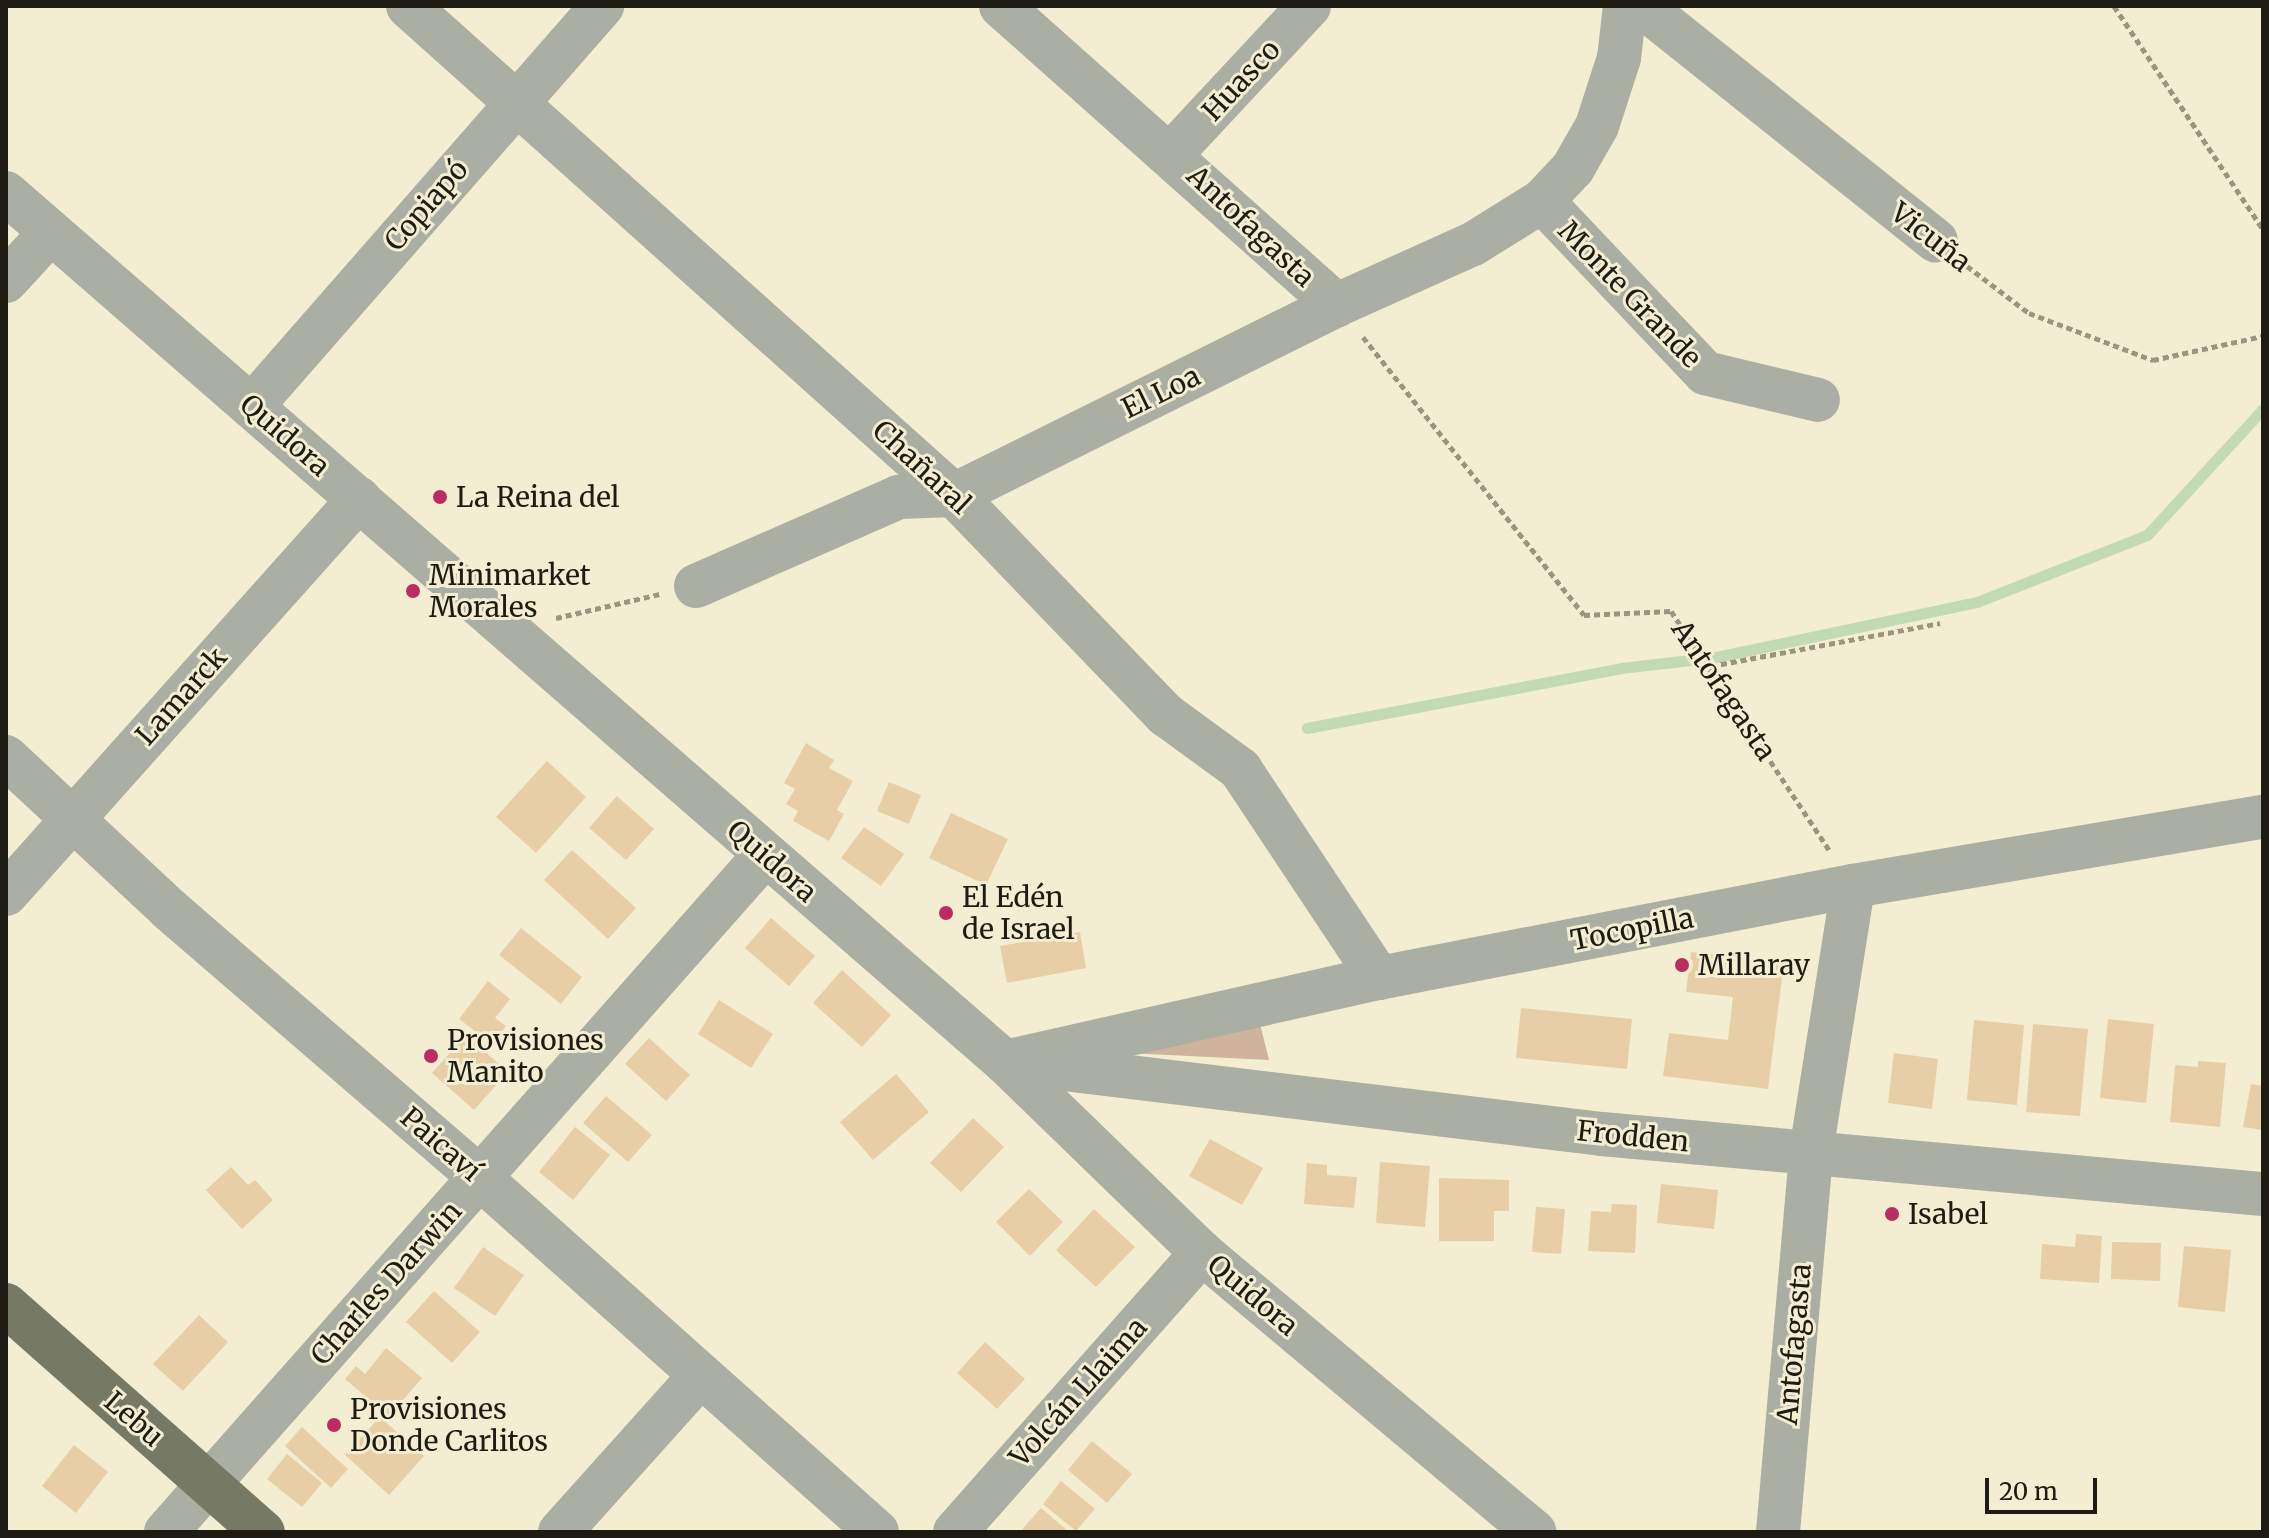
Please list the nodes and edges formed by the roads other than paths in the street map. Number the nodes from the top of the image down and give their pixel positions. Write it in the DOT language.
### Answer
graph roads {
  1 [pos="408,6"];
  2 [pos="602,6"];
  3 [pos="1001,6"];
  4 [pos="1309,6"];
  5 [pos="1625,6"];
  6 [pos="1642,6"];
  7 [pos="516,100"];
  8 [pos="1172,153"];
  9 [pos="6,193"];
  10 [pos="1542,201"];
  11 [pos="50,233"];
  12 [pos="1936,241"];
  13 [pos="6,281"];
  14 [pos="1337,305"];
  15 [pos="1818,400"];
  16 [pos="252,406"];
  17 [pos="954,495"];
  18 [pos="359,499"];
  19 [pos="696,586"];
  20 [pos="6,757"];
  21 [pos="72,815"];
  22 [pos="2263,817"];
  23 [pos="765,855"];
  24 [pos="1853,886"];
  25 [pos="6,894"];
  26 [pos="1379,978"];
  27 [pos="1005,1062"];
  28 [pos="1811,1152"];
  29 [pos="480,1178"];
  30 [pos="2263,1194"];
  31 [pos="1202,1253"];
  32 [pos="6,1305"];
  33 [pos="700,1376"];
  34 [pos="208,1483"];
  35 [pos="166,1532"];
  36 [pos="263,1532"];
  37 [pos="560,1532"];
  38 [pos="877,1532"];
  39 [pos="955,1532"];
  40 [pos="1535,1532"];
  41 [pos="1778,1532"];
  1 -- 7 [label="street, Chañaral"];
  2 -- 7 [label="street, Copiapó"];
  3 -- 8 [label="street, Antofagasta"];
  4 -- 8 [label="street, Huasco"];
  5 -- 10 [label="street, El Loa"];
  6 -- 12 [label="street, Vicuña"];
  7 -- 16 [label="street, Copiapó"];
  7 -- 17 [label="street, Chañaral"];
  8 -- 14 [label="street, Antofagasta"];
  9 -- 11 [label="street, Quidora"];
  10 -- 14 [label="street, El Loa"];
  10 -- 15 [label="street, Monte Grande"];
  11 -- 13 [label="street"];
  11 -- 16 [label="street, Quidora"];
  14 -- 17 [label="street, El Loa"];
  16 -- 18 [label="street, Quidora"];
  17 -- 19 [label="street, El Loa"];
  17 -- 26 [label="street, Chañaral"];
  18 -- 21 [label="street, Lamarck"];
  18 -- 23 [label="street, Quidora"];
  20 -- 21 [label="street, Paicaví"];
  21 -- 25 [label="street, Lamarck"];
  21 -- 29 [label="street, Paicaví"];
  22 -- 24 [label="street, Tocopilla"];
  23 -- 27 [label="street, Quidora"];
  23 -- 29 [label="street, Charles Darwin"];
  24 -- 26 [label="street, Tocopilla"];
  24 -- 28 [label="street, Antofagasta"];
  26 -- 27 [label="street, Tocopilla"];
  27 -- 28 [label="street, Frodden"];
  27 -- 31 [label="street, Quidora"];
  28 -- 30 [label="street, Frodden"];
  28 -- 41 [label="street, Antofagasta"];
  29 -- 33 [label="street, Paicaví"];
  29 -- 34 [label="street, Charles Darwin"];
  31 -- 39 [label="street, Volcán Llaima"];
  31 -- 40 [label="street, Quidora"];
  32 -- 34 [label="main road, Lebu"];
  33 -- 37 [label="street"];
  33 -- 38 [label="street, Paicaví"];
  34 -- 35 [label="street, Charles Darwin"];
  34 -- 36 [label="main road, Lebu"];
}
